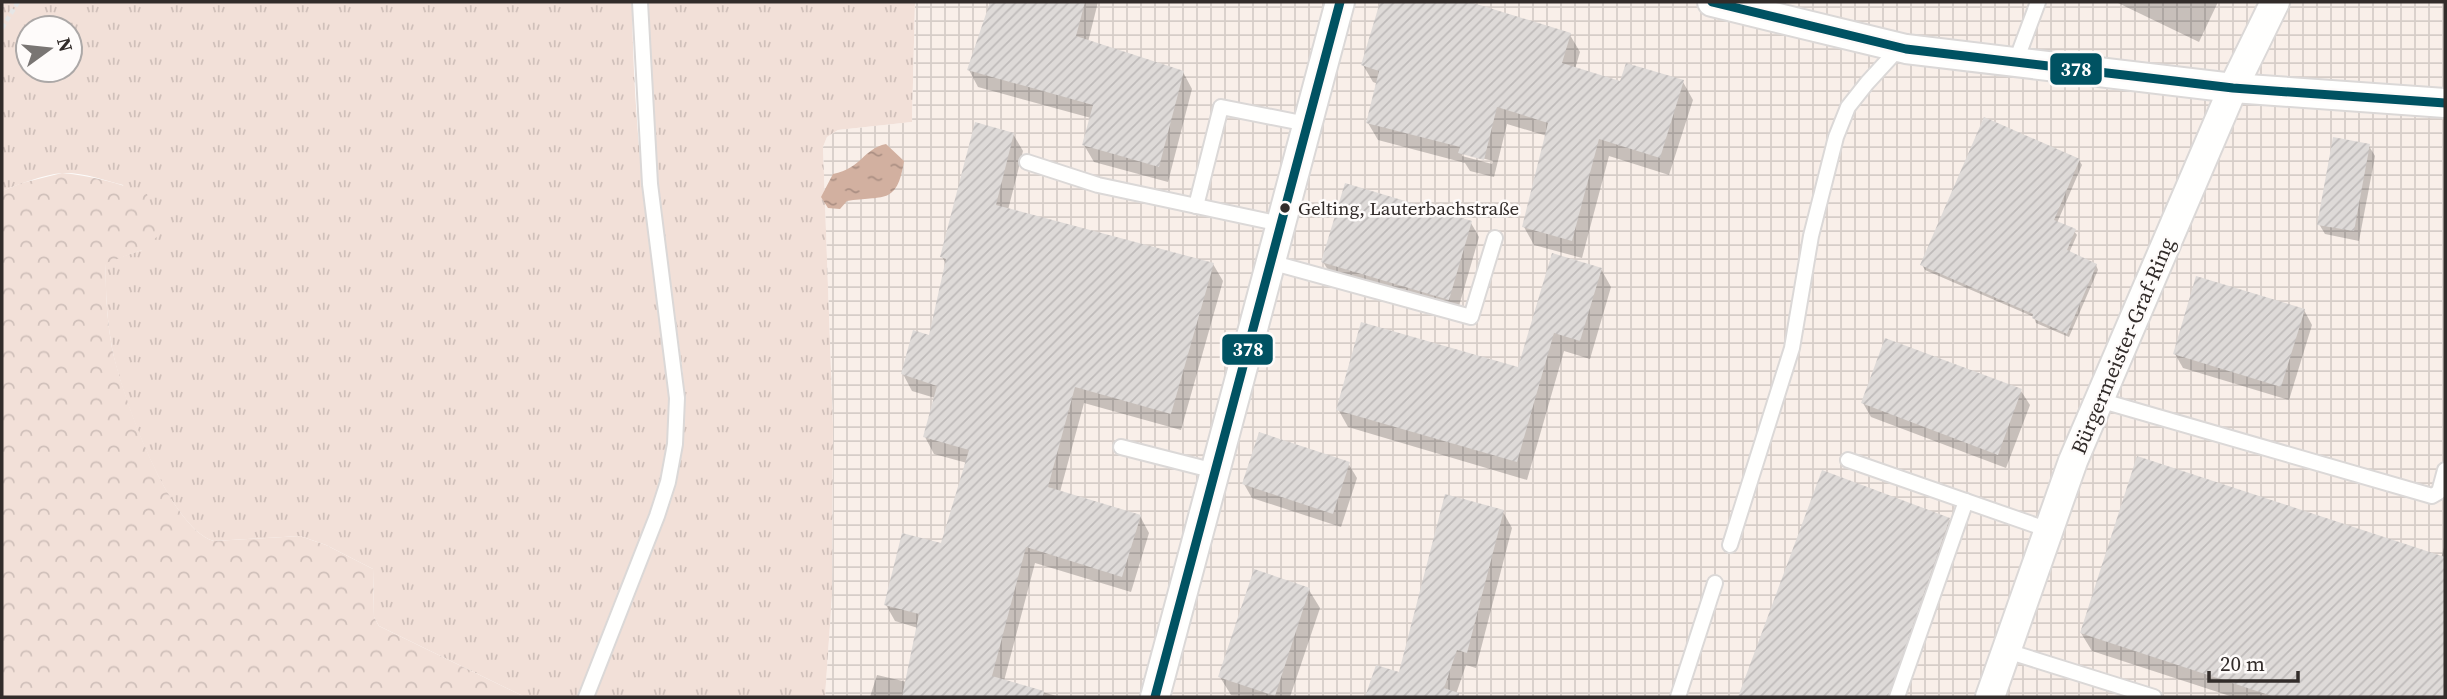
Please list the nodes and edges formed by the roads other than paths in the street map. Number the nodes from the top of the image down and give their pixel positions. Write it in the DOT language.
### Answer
graph roads {
  1 [pos="640,2"];
  2 [pos="1340,2"];
  3 [pos="1712,2"];
  4 [pos="2038,2"];
  5 [pos="2274,2"];
  6 [pos="1900,47"];
  7 [pos="2016,61"];
  8 [pos="2233,88"];
  9 [pos="2445,103"];
  10 [pos="1307,124"];
  11 [pos="1027,162"];
  12 [pos="1196,206"];
  13 [pos="1281,224"];
  14 [pos="1495,238"];
  15 [pos="1270,262"];
  16 [pos="2099,400"];
  17 [pos="1121,447"];
  18 [pos="1848,460"];
  19 [pos="2445,470"];
  20 [pos="1215,471"];
  21 [pos="1966,501"];
  22 [pos="2049,530"];
  23 [pos="1730,545"];
  24 [pos="1715,583"];
  25 [pos="2007,651"];
  26 [pos="586,697"];
  27 [pos="1155,697"];
  28 [pos="1678,697"];
  29 [pos="1898,697"];
  30 [pos="1990,697"];
  31 [pos="2154,697"];
  1 -- 26 [label="lane"];
  2 -- 10 [label="street"];
  3 -- 6 [label="street"];
  4 -- 7 [label="lane"];
  5 -- 8 [label="street, Bürgermeister-Graf-Ring"];
  6 -- 7 [label="street"];
  6 -- 23 [label="lane"];
  7 -- 8 [label="street"];
  8 -- 9 [label="street"];
  8 -- 16 [label="street, Bürgermeister-Graf-Ring"];
  10 -- 12 [label="lane"];
  10 -- 13 [label="street"];
  11 -- 12 [label="lane"];
  12 -- 13 [label="lane"];
  13 -- 15 [label="street"];
  14 -- 15 [label="lane"];
  15 -- 20 [label="street"];
  16 -- 19 [label="lane"];
  16 -- 22 [label="street, Bürgermeister-Graf-Ring"];
  17 -- 20 [label="lane"];
  18 -- 21 [label="lane"];
  20 -- 27 [label="street"];
  21 -- 22 [label="lane"];
  21 -- 29 [label="lane"];
  22 -- 25 [label="street, Bürgermeister-Graf-Ring"];
  24 -- 28 [label="lane"];
  25 -- 30 [label="street, Bürgermeister-Graf-Ring"];
  25 -- 31 [label="lane"];
}
